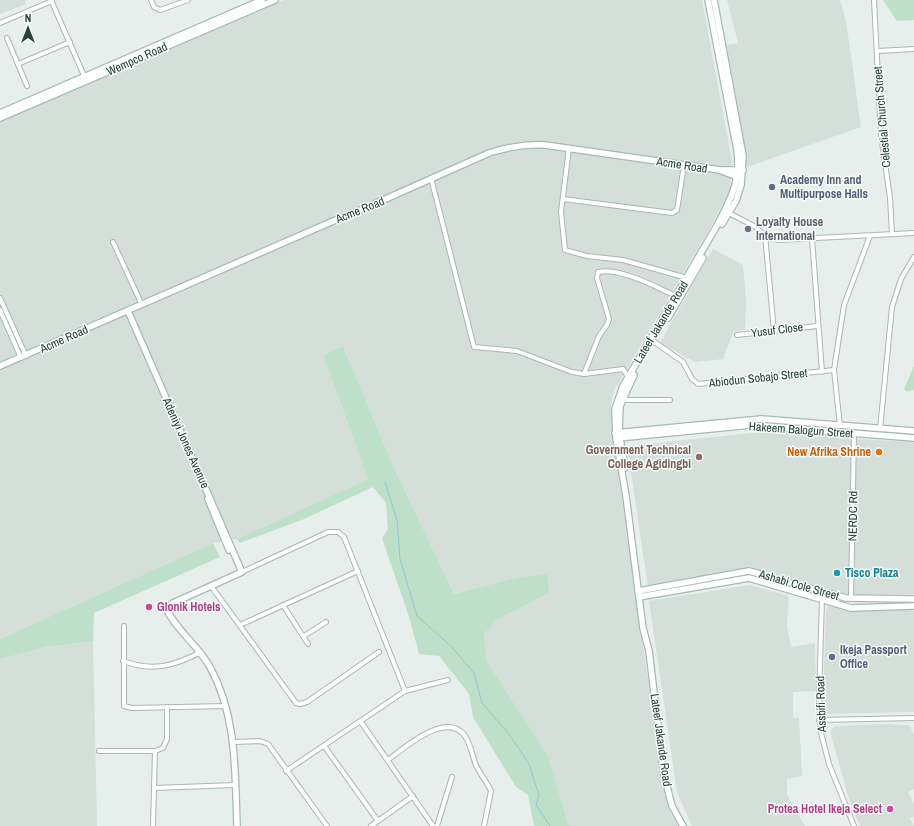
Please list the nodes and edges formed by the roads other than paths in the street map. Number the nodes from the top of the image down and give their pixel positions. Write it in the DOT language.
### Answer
graph roads {
  1 [pos="52,0"];
  2 [pos="151,0"];
  3 [pos="188,0"];
  4 [pos="262,0"];
  5 [pos="274,0"];
  6 [pos="708,0"];
  7 [pos="714,0"];
  8 [pos="874,0"];
  9 [pos="0,23"];
  10 [pos="7,38"];
  11 [pos="70,42"];
  12 [pos="914,49"];
  13 [pos="877,51"];
  14 [pos="18,64"];
  15 [pos="85,79"];
  16 [pos="27,86"];
  17 [pos="0,113"];
  18 [pos="0,118"];
  19 [pos="568,148"];
  20 [pos="684,164"];
  21 [pos="720,170"];
  22 [pos="741,170"];
  23 [pos="431,178"];
  24 [pos="740,178"];
  25 [pos="563,199"];
  26 [pos="727,212"];
  27 [pos="914,233"];
  28 [pos="892,234"];
  29 [pos="765,235"];
  30 [pos="870,236"];
  31 [pos="812,238"];
  32 [pos="113,242"];
  33 [pos="914,257"];
  34 [pos="687,278"];
  35 [pos="676,296"];
  36 [pos="0,298"];
  37 [pos="142,305"];
  38 [pos="0,310"];
  39 [pos="127,312"];
  40 [pos="7,313"];
  41 [pos="2,315"];
  42 [pos="817,326"];
  43 [pos="774,331"];
  44 [pos="737,335"];
  45 [pos="653,341"];
  46 [pos="23,357"];
  47 [pos="0,366"];
  48 [pos="834,370"];
  49 [pos="822,372"];
  50 [pos="584,374"];
  51 [pos="628,377"];
  52 [pos="621,400"];
  53 [pos="670,400"];
  54 [pos="807,426"];
  55 [pos="840,426"];
  56 [pos="880,430"];
  57 [pos="914,432"];
  58 [pos="854,434"];
  59 [pos="618,435"];
  60 [pos="914,438"];
  61 [pos="358,571"];
  62 [pos="241,573"];
  63 [pos="211,586"];
  64 [pos="663,586"];
  65 [pos="640,591"];
  66 [pos="664,593"];
  67 [pos="641,597"];
  68 [pos="851,598"];
  69 [pos="914,599"];
  70 [pos="822,600"];
  71 [pos="283,605"];
  72 [pos="914,606"];
  73 [pos="326,622"];
  74 [pos="240,625"];
  75 [pos="124,626"];
  76 [pos="304,636"];
  77 [pos="308,644"];
  78 [pos="201,652"];
  79 [pos="379,652"];
  80 [pos="123,661"];
  81 [pos="448,680"];
  82 [pos="405,691"];
  83 [pos="226,706"];
  84 [pos="166,707"];
  85 [pos="914,718"];
  86 [pos="819,720"];
  87 [pos="361,722"];
  88 [pos="233,742"];
  89 [pos="325,747"];
  90 [pos="100,751"];
  91 [pos="155,751"];
  92 [pos="388,760"];
  93 [pos="286,772"];
  94 [pos="452,777"];
  95 [pos="235,785"];
  96 [pos="154,788"];
  97 [pos="413,796"];
  98 [pos="378,821"];
  99 [pos="153,826"];
  100 [pos="237,826"];
  101 [pos="327,826"];
  102 [pos="370,826"];
  103 [pos="433,826"];
  104 [pos="437,826"];
  105 [pos="484,826"];
  106 [pos="683,826"];
  107 [pos="854,826"];
  1 -- 9 [label="street"];
  1 -- 11 [label="street"];
  2 -- 3 [label="street"];
  4 -- 15 [label="street, Wempco Road"];
  5 -- 15 [label="street, Wempco Road"];
  6 -- 22 [label="street, Lateef Jakande Road"];
  7 -- 22 [label="street, Lateef Jakande Road"];
  8 -- 13 [label="street, Celestial Church Street"];
  10 -- 14 [label="street"];
  11 -- 14 [label="street"];
  11 -- 15 [label="street"];
  12 -- 13 [label="street"];
  13 -- 28 [label="street, Celestial Church Street"];
  14 -- 16 [label="street"];
  15 -- 17 [label="street, Wempco Road"];
  15 -- 18 [label="street, Wempco Road"];
  19 -- 20 [label="street, Acme Road"];
  19 -- 23 [label="street, Acme Road"];
  19 -- 25 [label="street"];
  20 -- 21 [label="street, Acme Road"];
  20 -- 25 [label="street"];
  21 -- 22 [label="street, Acme Road"];
  21 -- 24 [label="street"];
  22 -- 24 [label="street, Lateef Jakande Road"];
  23 -- 37 [label="street, Acme Road"];
  23 -- 50 [label="street"];
  24 -- 26 [label="street, Lateef Jakande Road"];
  25 -- 34 [label="street"];
  26 -- 29 [label="street"];
  26 -- 34 [label="street, Lateef Jakande Road"];
  26 -- 45 [label="street, Lateef Jakande Road"];
  27 -- 28 [label="street"];
  28 -- 30 [label="street"];
  29 -- 31 [label="street"];
  29 -- 43 [label="street"];
  30 -- 31 [label="street"];
  30 -- 48 [label="street, Hakeem Balogun Street"];
  31 -- 42 [label="street"];
  32 -- 37 [label="street"];
  33 -- 56 [label="street"];
  34 -- 35 [label="street, Lateef Jakande Road"];
  35 -- 50 [label="street"];
  35 -- 51 [label="street, Lateef Jakande Road"];
  36 -- 40 [label="street"];
  37 -- 39 [label="street, Acme Road"];
  38 -- 41 [label="street"];
  39 -- 46 [label="street, Acme Road"];
  39 -- 62 [label="street, Adeniyi Jones Avenue"];
  40 -- 41 [label="street"];
  40 -- 46 [label="street"];
  41 -- 46 [label="street"];
  42 -- 43 [label="street, Yusuf Close"];
  42 -- 49 [label="street"];
  43 -- 44 [label="street, Yusuf Close"];
  45 -- 49 [label="street, Abiodun Sobajo Street"];
  45 -- 52 [label="street, Lateef Jakande Road"];
  46 -- 47 [label="street, Acme Road"];
  48 -- 49 [label="street, Abiodun Sobajo Street"];
  48 -- 55 [label="street, Hakeem Balogun Street"];
  50 -- 51 [label="street"];
  51 -- 59 [label="street, Lateef Jakande Road"];
  52 -- 53 [label="street"];
  52 -- 59 [label="street, Lateef Jakande Road"];
  54 -- 55 [label="street, Hakeem Balogun Street"];
  54 -- 58 [label="street, Hakeem Balogun Street"];
  54 -- 59 [label="street, Hakeem Balogun Street"];
  55 -- 56 [label="street, Hakeem Balogun Street"];
  56 -- 57 [label="street, Hakeem Balogun Street"];
  58 -- 60 [label="street, Hakeem Balogun Street"];
  58 -- 68 [label="street, NERDC Rd"];
  59 -- 65 [label="street, Lateef Jakande Road"];
  61 -- 62 [label="street"];
  61 -- 71 [label="street"];
  61 -- 82 [label="street"];
  62 -- 63 [label="street"];
  63 -- 74 [label="street"];
  63 -- 78 [label="street"];
  64 -- 65 [label="street, Ashabi Cole Street"];
  64 -- 66 [label="street"];
  64 -- 68 [label="street, Ashabi Cole Street"];
  65 -- 67 [label="street, Lateef Jakande Road"];
  66 -- 67 [label="street, Ashabi Cole Street"];
  66 -- 70 [label="street, Ashabi Cole Street"];
  67 -- 106 [label="street, Lateef Jakande Road"];
  68 -- 69 [label="street, Ashabi Cole Street"];
  70 -- 72 [label="street, Ashabi Cole Street"];
  70 -- 86 [label="street, Assbifi Road"];
  71 -- 74 [label="street"];
  71 -- 76 [label="street"];
  73 -- 76 [label="street"];
  74 -- 79 [label="street"];
  75 -- 80 [label="street"];
  76 -- 77 [label="street"];
  78 -- 80 [label="street"];
  78 -- 83 [label="street"];
  80 -- 84 [label="street"];
  81 -- 82 [label="street"];
  82 -- 87 [label="street"];
  83 -- 84 [label="street"];
  83 -- 88 [label="street"];
  84 -- 91 [label="street"];
  85 -- 86 [label="street"];
  86 -- 107 [label="street, Assbifi Road"];
  87 -- 89 [label="street"];
  87 -- 92 [label="street"];
  88 -- 93 [label="street"];
  88 -- 95 [label="street"];
  89 -- 93 [label="street"];
  89 -- 98 [label="street"];
  90 -- 91 [label="street"];
  91 -- 96 [label="street"];
  92 -- 97 [label="street"];
  92 -- 105 [label="street"];
  93 -- 101 [label="street"];
  94 -- 104 [label="street"];
  95 -- 96 [label="street"];
  95 -- 100 [label="street"];
  96 -- 99 [label="street"];
  97 -- 98 [label="street"];
  97 -- 103 [label="street"];
  98 -- 102 [label="street"];
}
